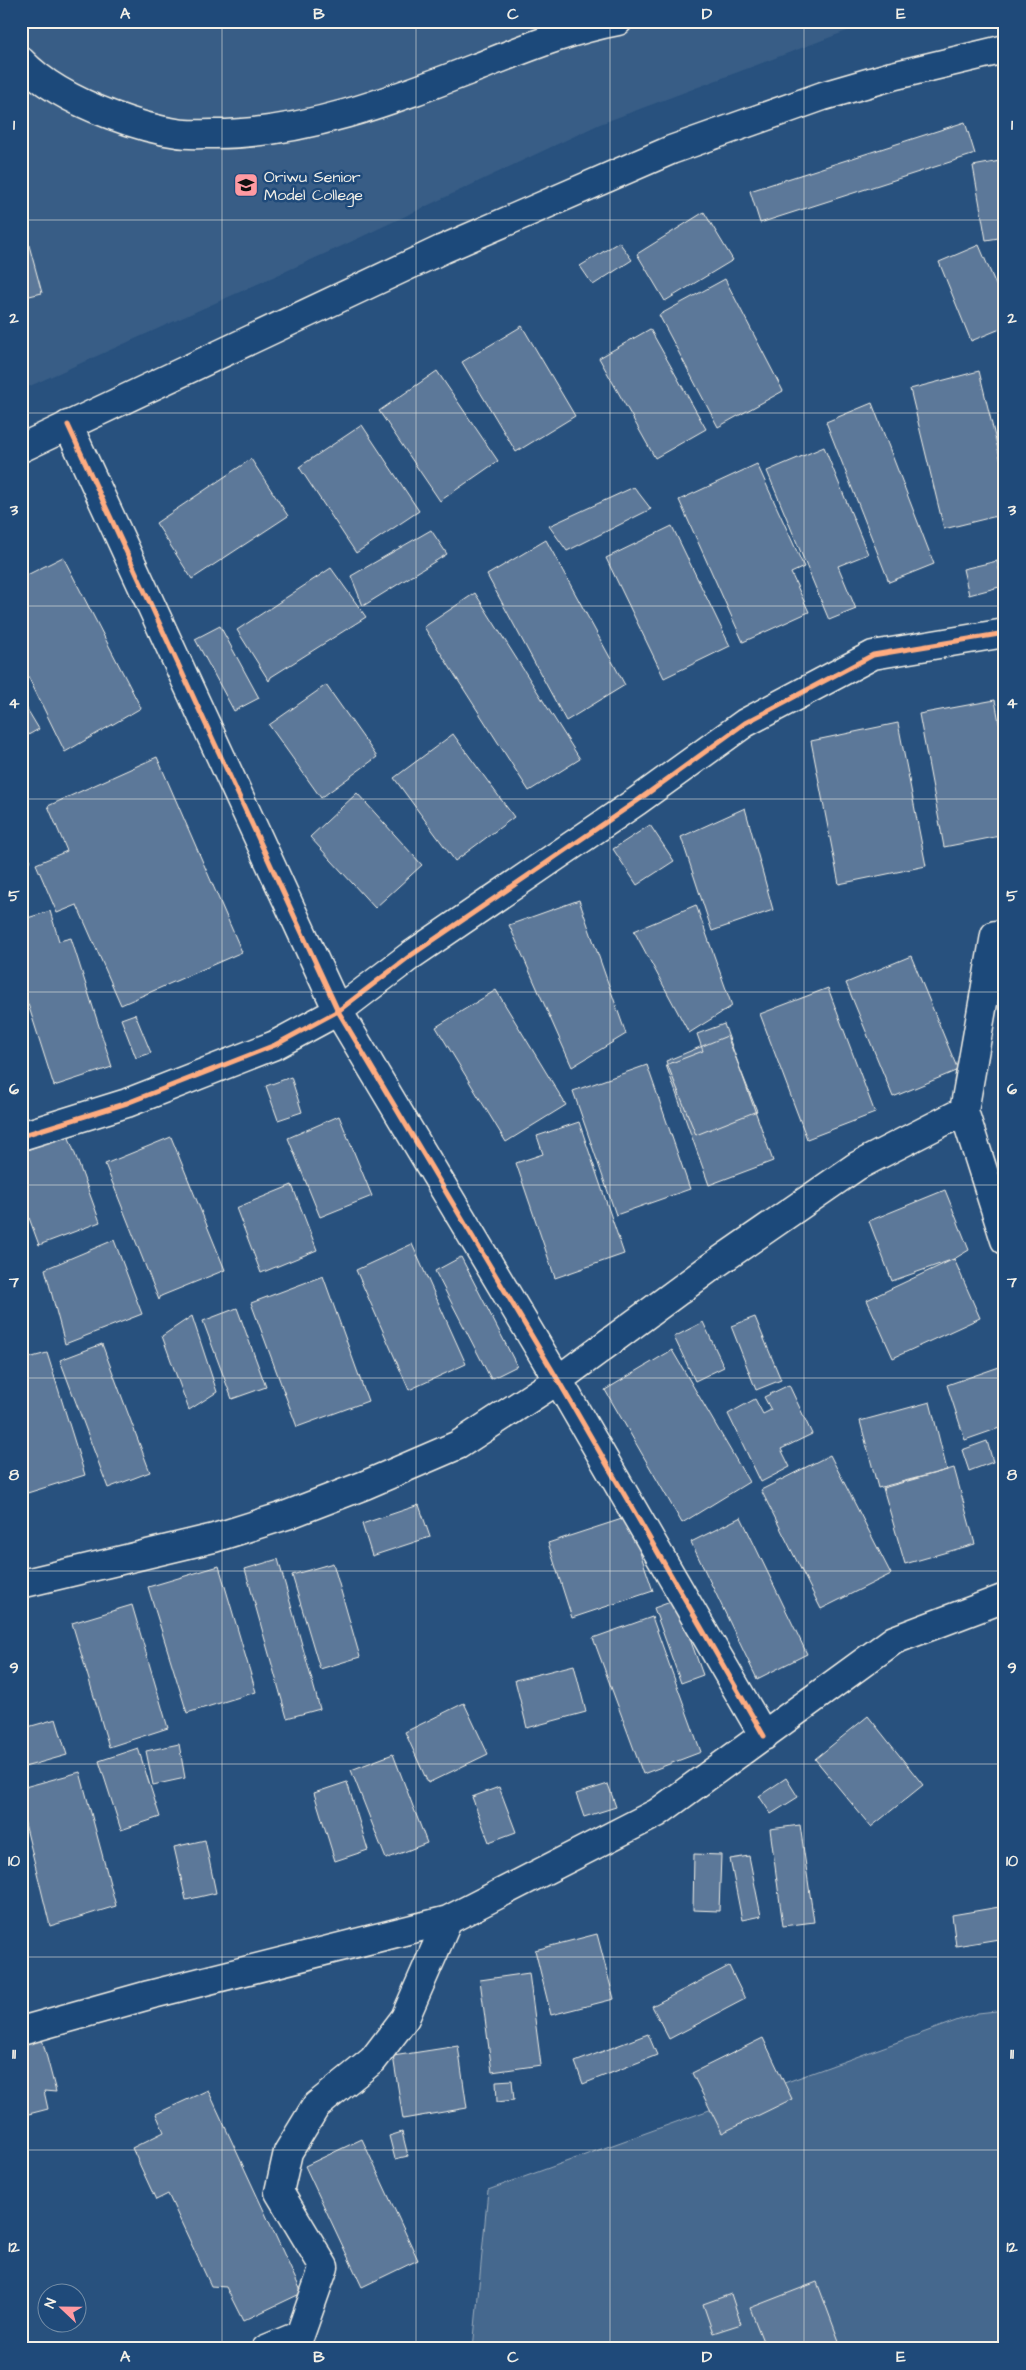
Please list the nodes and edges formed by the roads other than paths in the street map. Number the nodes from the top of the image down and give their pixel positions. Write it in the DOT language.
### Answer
graph roads {
  1 [pos="618,21"];
  2 [pos="1005,49"];
  3 [pos="21,61"];
  4 [pos="68,425"];
  5 [pos="21,448"];
  6 [pos="1005,633"];
  7 [pos="996,935"];
  8 [pos="338,1011"];
  9 [pos="964,1111"];
  10 [pos="21,1136"];
  11 [pos="1005,1240"];
  12 [pos="558,1380"];
  13 [pos="21,1584"];
  14 [pos="1005,1598"];
  15 [pos="764,1736"];
  16 [pos="448,1920"];
  17 [pos="21,2031"];
  18 [pos="266,2349"];
  1 -- 3 [label="street"];
  2 -- 4 [label="street"];
  4 -- 5 [label="street"];
  4 -- 8 [label="street"];
  6 -- 8 [label="street"];
  7 -- 9 [label="street"];
  8 -- 10 [label="street"];
  8 -- 12 [label="street"];
  9 -- 11 [label="street"];
  9 -- 12 [label="street"];
  12 -- 13 [label="street"];
  12 -- 15 [label="street"];
  14 -- 15 [label="street"];
  15 -- 16 [label="street"];
  16 -- 17 [label="street"];
  16 -- 18 [label="street"];
}
